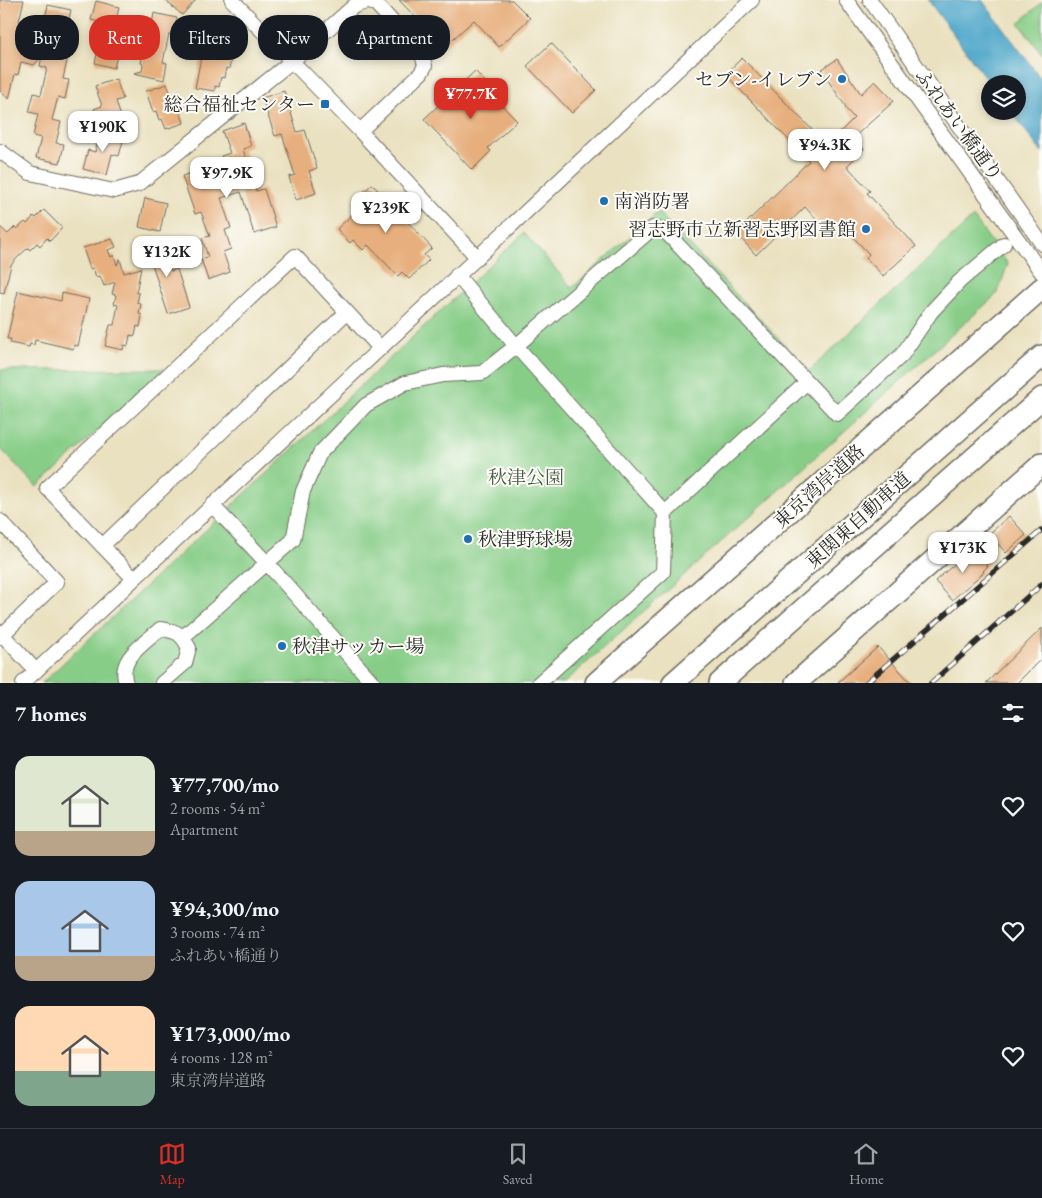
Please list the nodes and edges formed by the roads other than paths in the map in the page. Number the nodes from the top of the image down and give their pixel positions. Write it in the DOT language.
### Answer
graph roads {
  1 [pos="232,0"];
  2 [pos="752,0"];
  3 [pos="846,0"];
  4 [pos="870,0"];
  5 [pos="292,61"];
  6 [pos="360,131"];
  7 [pos="0,151"];
  8 [pos="1004,244"];
  9 [pos="1042,244"];
  10 [pos="476,257"];
  11 [pos="1042,273"];
  12 [pos="457,275"];
  13 [pos="1042,288"];
  14 [pos="346,313"];
  15 [pos="516,346"];
  16 [pos="380,348"];
  17 [pos="1042,356"];
  18 [pos="808,382"];
  19 [pos="1042,398"];
  20 [pos="1042,464"];
  21 [pos="212,505"];
  22 [pos="665,513"];
  23 [pos="0,521"];
  24 [pos="102,546"];
  25 [pos="267,563"];
  26 [pos="134,579"];
  27 [pos="1,635"];
  28 [pos="183,637"];
  29 [pos="36,671"];
  30 [pos="681,676"];
  31 [pos="23,683"];
  32 [pos="126,683"];
  33 [pos="162,683"];
  34 [pos="373,683"];
  35 [pos="539,683"];
  36 [pos="596,683"];
  37 [pos="720,683"];
  38 [pos="796,683"];
  1 -- 5 [label="street"];
  2 -- 10 [label="street"];
  3 -- 11 [label="street, ふれあい橋通り"];
  4 -- 9 [label="street, ふれあい橋通り"];
  5 -- 6 [label="street"];
  5 -- 6 [label="street"];
  5 -- 7 [label="street"];
  6 -- 10 [label="street"];
  8 -- 18 [label="street"];
  10 -- 12 [label="street"];
  12 -- 15 [label="street"];
  12 -- 16 [label="street"];
  13 -- 36 [label="highway, 東京湾岸道路"];
  14 -- 16 [label="street"];
  14 -- 24 [label="street"];
  14 -- 24 [label="street"];
  15 -- 18 [label="street"];
  15 -- 22 [label="street"];
  15 -- 25 [label="street"];
  16 -- 21 [label="street"];
  17 -- 30 [label="highway, 東関東自動車道"];
  18 -- 22 [label="street"];
  19 -- 37 [label="highway, 東関東自動車道"];
  20 -- 38 [label="highway"];
  21 -- 25 [label="street"];
  21 -- 26 [label="street"];
  22 -- 35 [label="street"];
  23 -- 27 [label="street"];
  24 -- 26 [label="street"];
  25 -- 28 [label="street"];
  25 -- 34 [label="street"];
  26 -- 29 [label="street"];
  27 -- 29 [label="street"];
  28 -- 32 [label="street"];
  28 -- 33 [label="street"];
  29 -- 31 [label="street"];
}
